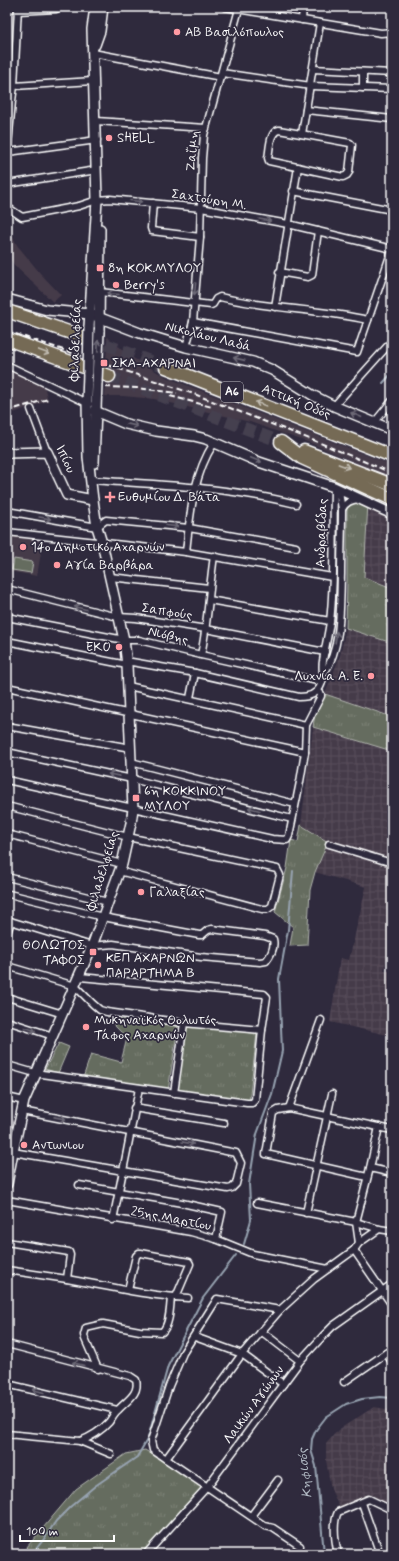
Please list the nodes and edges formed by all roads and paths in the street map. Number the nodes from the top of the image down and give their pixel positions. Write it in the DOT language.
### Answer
graph roads {
  1 [pos="59,7"];
  2 [pos="95,7"];
  3 [pos="103,7"];
  4 [pos="225,7"];
  5 [pos="303,7"];
  6 [pos="18,9"];
  7 [pos="239,9"];
  8 [pos="302,20"];
  9 [pos="320,23"];
  10 [pos="392,32"];
  11 [pos="93,51"];
  12 [pos="313,69"];
  13 [pos="363,72"];
  14 [pos="392,73"];
  15 [pos="221,75"];
  16 [pos="93,81"];
  17 [pos="14,86"];
  18 [pos="311,86"];
  19 [pos="363,88"];
  20 [pos="392,89"];
  21 [pos="306,110"];
  22 [pos="392,119"];
  23 [pos="96,121"];
  24 [pos="206,128"];
  25 [pos="302,134"];
  26 [pos="97,140"];
  27 [pos="8,154"];
  28 [pos="298,167"];
  29 [pos="97,170"];
  30 [pos="7,184"];
  31 [pos="293,191"];
  32 [pos="97,200"];
  33 [pos="154,203"];
  34 [pos="7,207"];
  35 [pos="201,208"];
  36 [pos="392,210"];
  37 [pos="288,224"];
  38 [pos="318,231"];
  39 [pos="200,237"];
  40 [pos="392,250"];
  41 [pos="279,272"];
  42 [pos="100,292"];
  43 [pos="7,299"];
  44 [pos="193,302"];
  45 [pos="275,307"];
  46 [pos="7,312"];
  47 [pos="94,316"];
  48 [pos="368,320"];
  49 [pos="192,322"];
  50 [pos="88,333"];
  51 [pos="7,339"];
  52 [pos="392,341"];
  53 [pos="186,347"];
  54 [pos="7,365"];
  55 [pos="166,367"];
  56 [pos="109,376"];
  57 [pos="92,382"];
  58 [pos="392,401"];
  59 [pos="87,402"];
  60 [pos="334,406"];
  61 [pos="31,409"];
  62 [pos="95,411"];
  63 [pos="374,423"];
  64 [pos="392,430"];
  65 [pos="214,443"];
  66 [pos="47,452"];
  67 [pos="7,454"];
  68 [pos="392,456"];
  69 [pos="92,480"];
  70 [pos="392,485"];
  71 [pos="334,487"];
  72 [pos="196,488"];
  73 [pos="361,499"];
  74 [pos="392,499"];
  75 [pos="93,500"];
  76 [pos="296,504"];
  77 [pos="342,510"];
  78 [pos="7,511"];
  79 [pos="392,514"];
  80 [pos="97,527"];
  81 [pos="189,528"];
  82 [pos="7,532"];
  83 [pos="102,543"];
  84 [pos="296,547"];
  85 [pos="186,552"];
  86 [pos="214,556"];
  87 [pos="110,577"];
  88 [pos="332,577"];
  89 [pos="209,588"];
  90 [pos="7,589"];
  91 [pos="209,600"];
  92 [pos="7,617"];
  93 [pos="118,617"];
  94 [pos="330,621"];
  95 [pos="206,629"];
  96 [pos="124,640"];
  97 [pos="7,641"];
  98 [pos="325,652"];
  99 [pos="201,655"];
  100 [pos="127,663"];
  101 [pos="195,673"];
  102 [pos="324,673"];
  103 [pos="322,682"];
  104 [pos="128,686"];
  105 [pos="7,687"];
  106 [pos="318,691"];
  107 [pos="190,698"];
  108 [pos="128,714"];
  109 [pos="306,725"];
  110 [pos="7,726"];
  111 [pos="131,748"];
  112 [pos="7,752"];
  113 [pos="305,752"];
  114 [pos="131,762"];
  115 [pos="132,779"];
  116 [pos="7,780"];
  117 [pos="295,804"];
  118 [pos="7,806"];
  119 [pos="133,809"];
  120 [pos="292,818"];
  121 [pos="7,834"];
  122 [pos="128,837"];
  123 [pos="329,844"];
  124 [pos="392,863"];
  125 [pos="121,868"];
  126 [pos="7,877"];
  127 [pos="9,894"];
  128 [pos="108,902"];
  129 [pos="103,917"];
  130 [pos="9,921"];
  131 [pos="7,934"];
  132 [pos="92,946"];
  133 [pos="7,966"];
  134 [pos="80,977"];
  135 [pos="75,986"];
  136 [pos="7,997"];
  137 [pos="63,1014"];
  138 [pos="321,1020"];
  139 [pos="7,1021"];
  140 [pos="184,1022"];
  141 [pos="262,1030"];
  142 [pos="53,1036"];
  143 [pos="7,1065"];
  144 [pos="35,1073"];
  145 [pos="139,1088"];
  146 [pos="174,1093"];
  147 [pos="332,1094"];
  148 [pos="7,1097"];
  149 [pos="24,1101"];
  150 [pos="134,1108"];
  151 [pos="289,1108"];
  152 [pos="22,1111"];
  153 [pos="327,1115"];
  154 [pos="224,1123"];
  155 [pos="379,1127"];
  156 [pos="392,1130"];
  157 [pos="130,1132"];
  158 [pos="12,1134"];
  159 [pos="12,1152"];
  160 [pos="315,1166"];
  161 [pos="370,1168"];
  162 [pos="122,1170"];
  163 [pos="392,1173"];
  164 [pos="367,1177"];
  165 [pos="7,1181"];
  166 [pos="78,1185"];
  167 [pos="119,1192"];
  168 [pos="7,1200"];
  169 [pos="257,1204"];
  170 [pos="306,1213"];
  171 [pos="113,1220"];
  172 [pos="356,1222"];
  173 [pos="379,1229"];
  174 [pos="392,1231"];
  175 [pos="216,1239"];
  176 [pos="7,1242"];
  177 [pos="359,1243"];
  178 [pos="354,1250"];
  179 [pos="311,1266"];
  180 [pos="328,1269"];
  181 [pos="7,1270"];
  182 [pos="67,1279"];
  183 [pos="314,1279"];
  184 [pos="392,1284"];
  185 [pos="128,1290"];
  186 [pos="383,1290"];
  187 [pos="173,1297"];
  188 [pos="188,1298"];
  189 [pos="392,1304"];
  190 [pos="280,1310"];
  191 [pos="261,1331"];
  192 [pos="195,1337"];
  193 [pos="7,1344"];
  194 [pos="392,1348"];
  195 [pos="386,1353"];
  196 [pos="242,1354"];
  197 [pos="300,1361"];
  198 [pos="392,1362"];
  199 [pos="98,1369"];
  200 [pos="344,1382"];
  201 [pos="7,1384"];
  202 [pos="282,1384"];
  203 [pos="117,1410"];
  204 [pos="7,1434"];
  205 [pos="80,1441"];
  206 [pos="111,1454"];
  207 [pos="166,1459"];
  208 [pos="278,1480"];
  209 [pos="207,1487"];
  210 [pos="362,1503"];
  211 [pos="392,1510"];
  212 [pos="251,1516"];
  213 [pos="300,1546"];
  214 [pos="146,1554"];
  215 [pos="338,1554"];
  216 [pos="380,1554"];
  1 -- 6 [label="street"];
  2 -- 11 [label="main road, Φιλαδελφείας"];
  3 -- 11 [label="main road, Φιλαδελφείας"];
  4 -- 7 [label="street"];
  5 -- 8 [label="street"];
  6 -- 17 [label="street"];
  7 -- 8 [label="street"];
  7 -- 15 [label="street, Ζαΐμη"];
  8 -- 9 [label="street"];
  9 -- 10 [label="street"];
  9 -- 12 [label="street"];
  11 -- 15 [label="street"];
  11 -- 16 [label="main road, Φιλαδελφείας"];
  12 -- 13 [label="street"];
  12 -- 18 [label="street"];
  13 -- 14 [label="street"];
  13 -- 19 [label="street"];
  15 -- 18 [label="street"];
  15 -- 24 [label="street, Ζαΐμη"];
  16 -- 17 [label="street"];
  16 -- 23 [label="main road, Φιλαδελφείας"];
  17 -- 27 [label="street"];
  18 -- 19 [label="street"];
  18 -- 21 [label="street"];
  19 -- 20 [label="street"];
  21 -- 22 [label="street"];
  21 -- 25 [label="street"];
  23 -- 24 [label="street"];
  23 -- 26 [label="main road, Φιλαδελφείας"];
  24 -- 35 [label="street, Ζαΐμη"];
  25 -- 28 [label="street"];
  25 -- 28 [label="street"];
  26 -- 27 [label="street"];
  26 -- 29 [label="main road, Φιλαδελφείας"];
  28 -- 31 [label="street"];
  29 -- 30 [label="street"];
  29 -- 32 [label="main road, Φιλαδελφείας"];
  31 -- 36 [label="street"];
  31 -- 37 [label="street"];
  32 -- 33 [label="street, Σαχτούρη Μ., one-way"];
  32 -- 34 [label="street, Σαχτούρη Μ."];
  32 -- 42 [label="main road, Φιλαδελφείας"];
  32 -- 47 [label="main road, Φιλαδελφείας"];
  33 -- 35 [label="street, Σαχτούρη Μ."];
  33 -- 39 [label="street"];
  35 -- 37 [label="street, Σαχτούρη Μ., one-way"];
  35 -- 39 [label="street, Ζαΐμη"];
  37 -- 38 [label="street, Σαχτούρη Μ."];
  37 -- 41 [label="street"];
  38 -- 40 [label="street, Σαχτούρη Μ."];
  38 -- 41 [label="street"];
  39 -- 44 [label="street, Ζαΐμη, one-way"];
  40 -- 48 [label="street"];
  41 -- 45 [label="street"];
  44 -- 42 [label="street, one-way"];
  42 -- 47 [label="main road, Φιλαδελφείας"];
  43 -- 47 [label="main road, Νικολάου Λαδά"];
  44 -- 45 [label="street"];
  44 -- 49 [label="street, Ζαΐμη"];
  45 -- 48 [label="street"];
  46 -- 50 [label="highway"];
  47 -- 50 [label="main road, Φιλαδελφείας"];
  47 -- 53 [label="main road, Νικολάου Λαδά"];
  57 -- 47 [label="main road, Φιλαδελφείας, one-way, bridge"];
  48 -- 49 [label="street"];
  49 -- 53 [label="street, Ζαΐμη"];
  50 -- 57 [label="main road, Φιλαδελφείας, bridge"];
  51 -- 56 [label="highway, one-way"];
  52 -- 60 [label="street"];
  60 -- 53 [label="main road, Νικολάου Λαδά, one-way"];
  54 -- 59 [label="street"];
  68 -- 55 [label="highway, Αττική Οδός / Α6, one-way"];
  57 -- 59 [label="main road, Φιλαδελφείας"];
  57 -- 62 [label="main road, Φιλαδελφείας"];
  58 -- 63 [label="street"];
  59 -- 62 [label="street"];
  59 -- 69 [label="main road, Φιλαδελφείας"];
  63 -- 60 [label="main road, Νικολάου Λαδά, one-way"];
  61 -- 66 [label="street, Ιπίου"];
  62 -- 65 [label="main road, one-way"];
  62 -- 69 [label="main road, Φιλαδελφείας"];
  63 -- 64 [label="main road, Νικολάου Λαδά"];
  65 -- 71 [label="main road, one-way"];
  65 -- 72 [label="street"];
  66 -- 67 [label="main road"];
  66 -- 75 [label="main road, Ιπίου"];
  69 -- 72 [label="street"];
  69 -- 75 [label="main road, Φιλαδελφείας"];
  74 -- 70 [label="highway, one-way"];
  71 -- 73 [label="main road"];
  71 -- 77 [label="street, Ανδραβίδας"];
  71 -- 88 [label="street, Ανδραβίδας"];
  72 -- 76 [label="street"];
  72 -- 81 [label="street"];
  73 -- 77 [label="street"];
  73 -- 79 [label="main road"];
  75 -- 80 [label="main road, Φιλαδελφείας"];
  102 -- 77 [label="street, Ανδραβίδας, one-way"];
  78 -- 80 [label="street, one-way"];
  80 -- 81 [label="street, one-way"];
  80 -- 83 [label="main road, Φιλαδελφείας"];
  81 -- 84 [label="street"];
  81 -- 85 [label="street"];
  82 -- 83 [label="street"];
  83 -- 85 [label="street"];
  83 -- 87 [label="main road, Φιλαδελφείας"];
  85 -- 86 [label="street"];
  86 -- 88 [label="street"];
  86 -- 89 [label="street"];
  87 -- 89 [label="street"];
  87 -- 93 [label="main road, Φιλαδελφείας"];
  88 -- 94 [label="street, Ανδραβίδας"];
  89 -- 91 [label="street"];
  93 -- 90 [label="street, Σαπφούς, one-way"];
  91 -- 94 [label="street"];
  91 -- 95 [label="street"];
  92 -- 96 [label="street, Νιόβης"];
  93 -- 95 [label="street, Σαπφούς"];
  93 -- 96 [label="main road, Φιλαδελφείας"];
  94 -- 98 [label="street, Ανδραβίδας"];
  95 -- 98 [label="street, Σαπφούς"];
  95 -- 99 [label="street"];
  96 -- 99 [label="street, Νιόβης"];
  96 -- 100 [label="main road, Φιλαδελφείας"];
  97 -- 100 [label="street"];
  98 -- 102 [label="street, Ανδραβίδας"];
  99 -- 103 [label="street, Νιόβης"];
  100 -- 101 [label="street"];
  100 -- 104 [label="main road, Φιλαδελφείας"];
  101 -- 106 [label="street"];
  101 -- 107 [label="street"];
  102 -- 103 [label="street, Ανδραβίδας"];
  103 -- 106 [label="street, Ανδραβίδας"];
  104 -- 107 [label="street"];
  104 -- 108 [label="main road, Φιλαδελφείας"];
  105 -- 108 [label="street"];
  106 -- 109 [label="street, Ανδραβίδας"];
  107 -- 109 [label="street"];
  108 -- 111 [label="main road, Φιλαδελφείας"];
  108 -- 113 [label="street"];
  109 -- 113 [label="street"];
  110 -- 111 [label="street"];
  111 -- 114 [label="main road, Φιλαδελφείας"];
  115 -- 112 [label="street, one-way"];
  113 -- 117 [label="street"];
  114 -- 115 [label="main road, Φιλαδελφείας"];
  114 -- 117 [label="street"];
  115 -- 119 [label="main road, Φιλαδελφείας"];
  120 -- 115 [label="street, one-way"];
  116 -- 119 [label="street"];
  117 -- 120 [label="street"];
  118 -- 122 [label="street"];
  119 -- 120 [label="street"];
  119 -- 122 [label="main road, Φιλαδελφείας"];
  121 -- 125 [label="street"];
  122 -- 125 [label="main road, Φιλαδελφείας"];
  122 -- 125 [label="street"];
  123 -- 124 [label="street"];
  125 -- 128 [label="main road, Φιλαδελφείας"];
  126 -- 128 [label="street"];
  127 -- 129 [label="street"];
  128 -- 129 [label="main road, Φιλαδελφείας"];
  129 -- 132 [label="main road, Φιλαδελφείας"];
  129 -- 132 [label="street"];
  130 -- 131 [label="street"];
  130 -- 132 [label="street"];
  132 -- 134 [label="main road, Φιλαδελφείας"];
  133 -- 135 [label="street"];
  134 -- 135 [label="main road, Φιλαδελφείας"];
  134 -- 141 [label="street"];
  135 -- 137 [label="main road, Φιλαδελφείας"];
  135 -- 140 [label="street"];
  136 -- 137 [label="street"];
  137 -- 142 [label="main road, Φιλαδελφείας"];
  138 -- 151 [label="street"];
  139 -- 142 [label="street, one-way"];
  140 -- 141 [label="street"];
  140 -- 146 [label="street"];
  141 -- 146 [label="street"];
  142 -- 144 [label="main road, Φιλαδελφείας"];
  143 -- 144 [label="street"];
  144 -- 145 [label="street"];
  144 -- 149 [label="main road, Φιλαδελφείας"];
  145 -- 146 [label="street"];
  145 -- 150 [label="street"];
  147 -- 153 [label="street"];
  148 -- 149 [label="street"];
  149 -- 152 [label="main road, Φιλαδελφείας"];
  150 -- 154 [label="street"];
  150 -- 157 [label="street"];
  151 -- 153 [label="street"];
  151 -- 160 [label="street"];
  152 -- 157 [label="street, one-way"];
  152 -- 158 [label="main road, Φιλαδελφείας"];
  153 -- 155 [label="street"];
  153 -- 160 [label="street"];
  155 -- 156 [label="street"];
  155 -- 161 [label="street"];
  157 -- 162 [label="street"];
  157 -- 162 [label="street, one-way"];
  158 -- 159 [label="main road, Φιλαδελφείας"];
  159 -- 162 [label="street"];
  159 -- 165 [label="main road, Φιλαδελφείας"];
  160 -- 164 [label="street"];
  160 -- 170 [label="street"];
  161 -- 163 [label="street"];
  161 -- 164 [label="street"];
  162 -- 167 [label="street"];
  164 -- 172 [label="street"];
  166 -- 167 [label="street"];
  167 -- 171 [label="street"];
  167 -- 175 [label="street"];
  168 -- 171 [label="street, 25ης Μαρτίου"];
  169 -- 170 [label="street"];
  170 -- 172 [label="street"];
  171 -- 175 [label="street, 25ης Μαρτίου"];
  172 -- 173 [label="street"];
  172 -- 177 [label="street"];
  173 -- 174 [label="street"];
  173 -- 177 [label="street"];
  175 -- 179 [label="street, 25ης Μαρτίου"];
  176 -- 182 [label="street"];
  177 -- 178 [label="street"];
  178 -- 180 [label="street"];
  178 -- 186 [label="street"];
  179 -- 180 [label="street, 25ης Μαρτίου"];
  179 -- 183 [label="street"];
  180 -- 183 [label="street"];
  181 -- 182 [label="street"];
  182 -- 185 [label="street"];
  183 -- 190 [label="street"];
  184 -- 186 [label="street, Λαικών Αγώνων"];
  185 -- 187 [label="street"];
  185 -- 187 [label="street"];
  186 -- 189 [label="street"];
  186 -- 197 [label="street, Λαικών Αγώνων"];
  187 -- 188 [label="street"];
  187 -- 199 [label="street"];
  190 -- 191 [label="street"];
  190 -- 192 [label="street"];
  191 -- 196 [label="street"];
  191 -- 197 [label="street"];
  192 -- 196 [label="street"];
  192 -- 207 [label="street"];
  199 -- 193 [label="street, one-way"];
  194 -- 195 [label="street"];
  195 -- 198 [label="street"];
  195 -- 200 [label="street"];
  196 -- 202 [label="street"];
  196 -- 207 [label="street"];
  197 -- 202 [label="street, Λαικών Αγώνων"];
  199 -- 203 [label="street"];
  203 -- 201 [label="street, one-way"];
  202 -- 209 [label="street, Λαικών Αγώνων"];
  203 -- 205 [label="street"];
  204 -- 205 [label="street"];
  205 -- 206 [label="street"];
  207 -- 209 [label="street"];
  208 -- 212 [label="street"];
  209 -- 212 [label="street"];
  209 -- 214 [label="street, Λαικών Αγώνων"];
  210 -- 211 [label="street"];
  210 -- 215 [label="street"];
  210 -- 216 [label="street"];
  212 -- 213 [label="street"];
}
